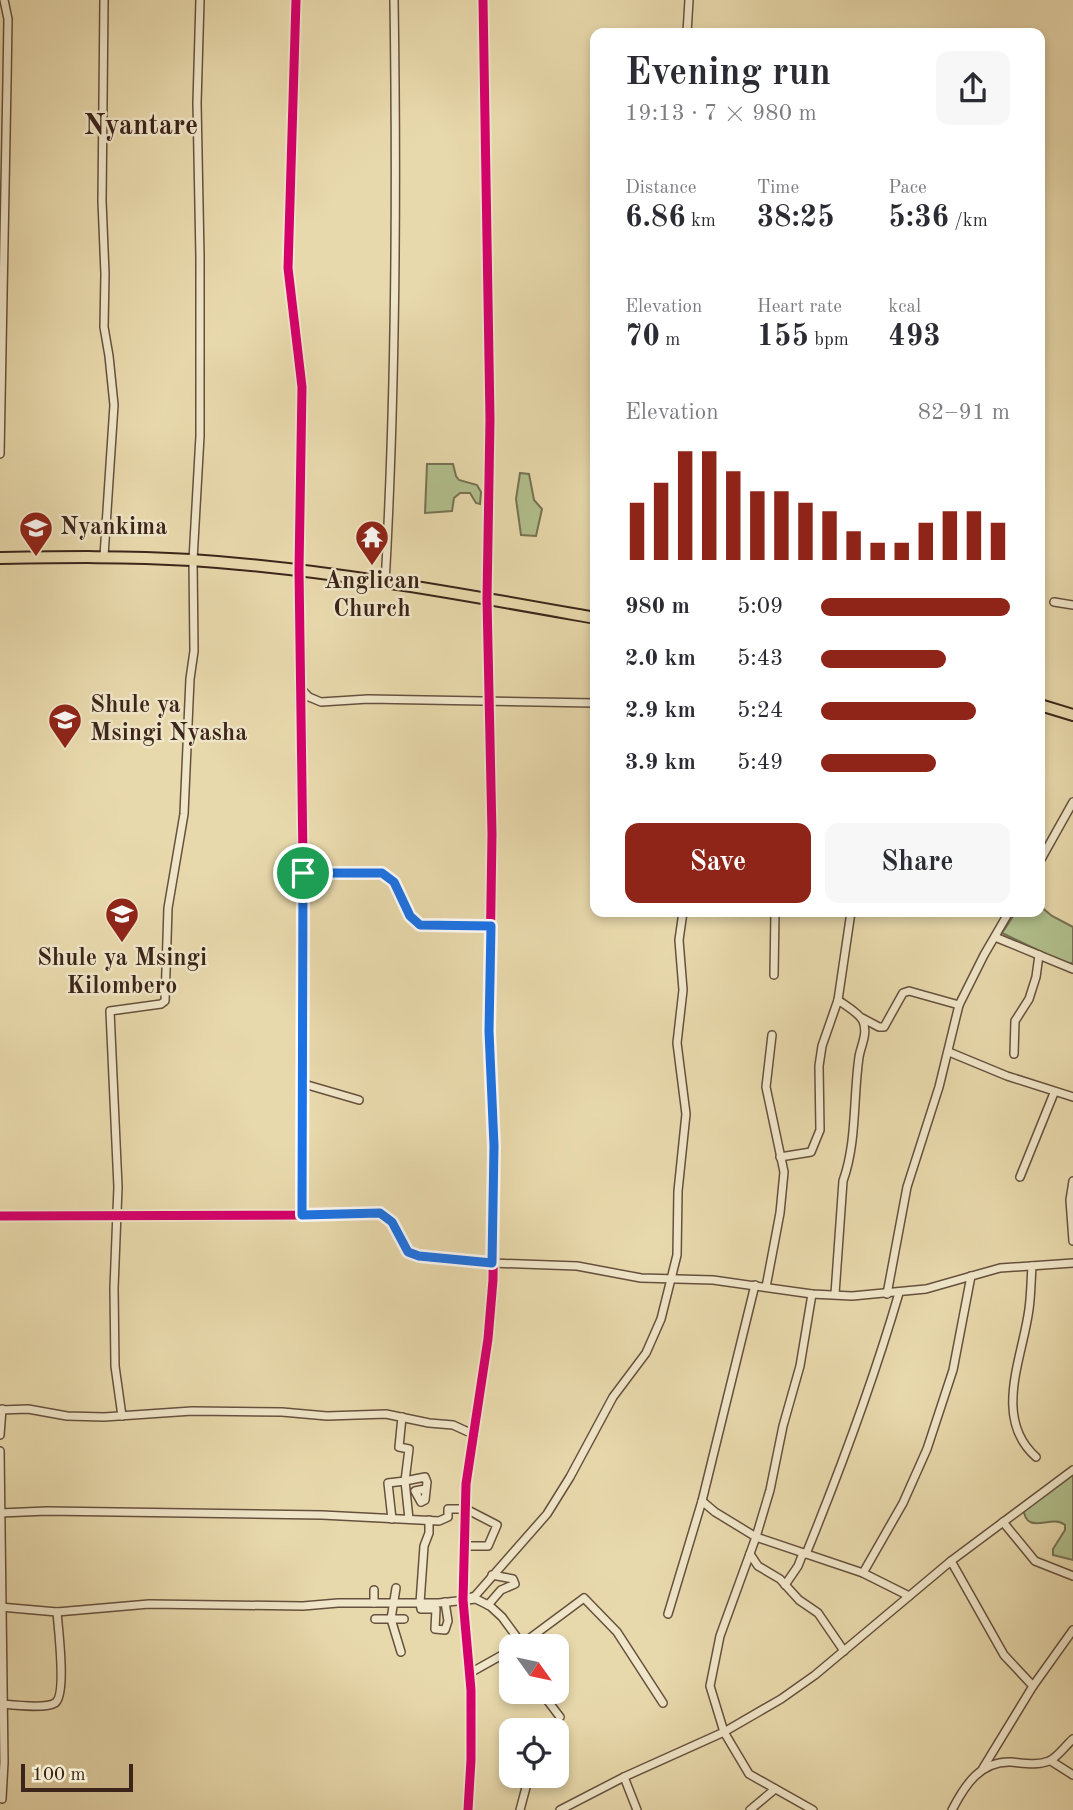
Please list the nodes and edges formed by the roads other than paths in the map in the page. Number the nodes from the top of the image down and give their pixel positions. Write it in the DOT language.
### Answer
graph roads {
  1 [pos="5,0"];
  2 [pos="104,0"];
  3 [pos="200,0"];
  4 [pos="296,0"];
  5 [pos="394,0"];
  6 [pos="483,0"];
  7 [pos="689,0"];
  8 [pos="687,28"];
  9 [pos="0,454"];
  10 [pos="104,556"];
  11 [pos="0,558"];
  12 [pos="193,560"];
  13 [pos="299,570"];
  14 [pos="385,583"];
  15 [pos="487,599"];
  16 [pos="1054,602"];
  17 [pos="1073,605"];
  18 [pos="590,617"];
  19 [pos="300,688"];
  20 [pos="489,702"];
  21 [pos="590,703"];
  22 [pos="1045,707"];
  23 [pos="1073,715"];
  24 [pos="1073,802"];
  25 [pos="1045,852"];
  26 [pos="303,873"];
  27 [pos="682,917"];
  28 [pos="775,917"];
  29 [pos="850,917"];
  30 [pos="1006,917"];
  31 [pos="491,926"];
  32 [pos="995,937"];
  33 [pos="1038,955"];
  34 [pos="1073,970"];
  35 [pos="774,975"];
  36 [pos="838,1000"];
  37 [pos="959,1005"];
  38 [pos="862,1018"];
  39 [pos="772,1035"];
  40 [pos="949,1052"];
  41 [pos="1014,1054"];
  42 [pos="304,1084"];
  43 [pos="1054,1093"];
  44 [pos="1073,1097"];
  45 [pos="359,1100"];
  46 [pos="780,1157"];
  47 [pos="1020,1177"];
  48 [pos="1073,1181"];
  49 [pos="302,1215"];
  50 [pos="0,1216"];
  51 [pos="119,1217"];
  52 [pos="1073,1241"];
  53 [pos="492,1263"];
  54 [pos="1073,1263"];
  55 [pos="1032,1266"];
  56 [pos="971,1276"];
  57 [pos="672,1279"];
  58 [pos="755,1285"];
  59 [pos="766,1287"];
  60 [pos="900,1293"];
  61 [pos="811,1294"];
  62 [pos="835,1294"];
  63 [pos="887,1294"];
  64 [pos="1,1409"];
  65 [pos="122,1416"];
  66 [pos="402,1417"];
  67 [pos="0,1435"];
  68 [pos="475,1435"];
  69 [pos="0,1451"];
  70 [pos="1036,1457"];
  71 [pos="1073,1470"];
  72 [pos="405,1481"];
  73 [pos="425,1489"];
  74 [pos="702,1501"];
  75 [pos="466,1509"];
  76 [pos="1,1513"];
  77 [pos="391,1519"];
  78 [pos="409,1519"];
  79 [pos="429,1520"];
  80 [pos="1003,1522"];
  81 [pos="756,1537"];
  82 [pos="465,1546"];
  83 [pos="804,1553"];
  84 [pos="750,1554"];
  85 [pos="951,1561"];
  86 [pos="863,1573"];
  87 [pos="492,1575"];
  88 [pos="1073,1576"];
  89 [pos="785,1585"];
  90 [pos="396,1588"];
  91 [pos="374,1590"];
  92 [pos="909,1596"];
  93 [pos="463,1600"];
  94 [pos="445,1602"];
  95 [pos="374,1603"];
  96 [pos="395,1603"];
  97 [pos="420,1603"];
  98 [pos="488,1605"];
  99 [pos="1,1607"];
  100 [pos="57,1612"];
  101 [pos="668,1614"];
  102 [pos="375,1619"];
  103 [pos="391,1619"];
  104 [pos="404,1619"];
  105 [pos="1073,1630"];
  106 [pos="513,1634"];
  107 [pos="537,1634"];
  108 [pos="844,1651"];
  109 [pos="401,1652"];
  110 [pos="499,1656"];
  111 [pos="470,1672"];
  112 [pos="1033,1686"];
  113 [pos="663,1703"];
  114 [pos="2,1704"];
  115 [pos="551,1704"];
  116 [pos="561,1717"];
  117 [pos="724,1732"];
  118 [pos="1073,1739"];
  119 [pos="1051,1761"];
  120 [pos="983,1768"];
  121 [pos="1073,1775"];
  122 [pos="624,1777"];
  123 [pos="526,1788"];
  124 [pos="775,1789"];
  125 [pos="2,1799"];
  126 [pos="468,1810"];
  127 [pos="520,1810"];
  128 [pos="560,1810"];
  129 [pos="637,1810"];
  130 [pos="750,1810"];
  131 [pos="813,1810"];
  132 [pos="952,1810"];
  1 -- 9 [label="street"];
  2 -- 10 [label="street"];
  3 -- 12 [label="street"];
  4 -- 13 [label="street"];
  5 -- 14 [label="street"];
  6 -- 15 [label="street"];
  7 -- 8 [label="street"];
  10 -- 11 [label="highway"];
  10 -- 12 [label="highway"];
  12 -- 13 [label="highway"];
  12 -- 51 [label="street"];
  13 -- 14 [label="highway"];
  13 -- 19 [label="street"];
  14 -- 15 [label="highway"];
  15 -- 18 [label="highway"];
  15 -- 20 [label="street"];
  16 -- 17 [label="street"];
  19 -- 20 [label="street"];
  19 -- 26 [label="street"];
  20 -- 21 [label="street"];
  20 -- 31 [label="street"];
  22 -- 23 [label="highway"];
  24 -- 25 [label="street"];
  26 -- 31 [label="street"];
  26 -- 42 [label="street"];
  27 -- 57 [label="street"];
  28 -- 35 [label="street"];
  29 -- 36 [label="street"];
  30 -- 32 [label="street"];
  31 -- 53 [label="street"];
  32 -- 33 [label="street"];
  32 -- 37 [label="street"];
  33 -- 34 [label="street"];
  33 -- 41 [label="street"];
  36 -- 38 [label="street"];
  36 -- 46 [label="street"];
  37 -- 38 [label="street"];
  37 -- 40 [label="street"];
  38 -- 62 [label="street"];
  39 -- 46 [label="street"];
  40 -- 43 [label="street"];
  40 -- 63 [label="street"];
  42 -- 45 [label="street"];
  42 -- 49 [label="street"];
  43 -- 44 [label="street"];
  43 -- 47 [label="street"];
  46 -- 59 [label="street"];
  48 -- 52 [label="street"];
  49 -- 51 [label="street"];
  49 -- 53 [label="street"];
  50 -- 51 [label="street"];
  51 -- 65 [label="street"];
  53 -- 57 [label="street"];
  53 -- 68 [label="street"];
  54 -- 55 [label="street"];
  55 -- 56 [label="street"];
  55 -- 70 [label="street"];
  56 -- 60 [label="street"];
  56 -- 86 [label="street"];
  57 -- 58 [label="street"];
  57 -- 87 [label="street"];
  58 -- 59 [label="street"];
  58 -- 74 [label="street"];
  59 -- 61 [label="street"];
  60 -- 63 [label="street"];
  60 -- 83 [label="street"];
  61 -- 62 [label="street"];
  61 -- 81 [label="street"];
  62 -- 63 [label="street"];
  64 -- 65 [label="street"];
  64 -- 67 [label="street"];
  65 -- 66 [label="street"];
  66 -- 68 [label="street"];
  66 -- 72 [label="street"];
  68 -- 75 [label="street"];
  69 -- 76 [label="street"];
  71 -- 80 [label="street"];
  72 -- 73 [label="street"];
  72 -- 77 [label="street"];
  72 -- 78 [label="street"];
  74 -- 81 [label="street"];
  74 -- 101 [label="street"];
  75 -- 79 [label="street"];
  75 -- 82 [label="street"];
  75 -- 82 [label="street"];
  76 -- 77 [label="street"];
  76 -- 99 [label="street"];
  77 -- 78 [label="street"];
  78 -- 79 [label="street"];
  79 -- 97 [label="street"];
  80 -- 85 [label="street"];
  80 -- 88 [label="street"];
  81 -- 83 [label="street"];
  81 -- 84 [label="street"];
  82 -- 93 [label="street"];
  83 -- 86 [label="street"];
  83 -- 89 [label="street"];
  84 -- 89 [label="street"];
  84 -- 117 [label="street"];
  85 -- 92 [label="street"];
  85 -- 112 [label="street"];
  86 -- 92 [label="street"];
  87 -- 93 [label="street"];
  87 -- 98 [label="street"];
  89 -- 108 [label="street"];
  90 -- 96 [label="street"];
  91 -- 95 [label="street"];
  92 -- 108 [label="street"];
  93 -- 94 [label="street"];
  93 -- 98 [label="street"];
  93 -- 111 [label="street"];
  94 -- 97 [label="street"];
  94 -- 97 [label="street"];
  95 -- 96 [label="street"];
  95 -- 100 [label="street"];
  96 -- 97 [label="street"];
  96 -- 103 [label="street"];
  98 -- 106 [label="street"];
  99 -- 100 [label="street"];
  99 -- 114 [label="street"];
  100 -- 114 [label="street"];
  102 -- 103 [label="street"];
  103 -- 104 [label="street"];
  103 -- 109 [label="street"];
  105 -- 112 [label="street"];
  107 -- 113 [label="street"];
  108 -- 117 [label="street"];
  110 -- 111 [label="street"];
  111 -- 126 [label="street"];
  112 -- 120 [label="street"];
  114 -- 125 [label="street"];
  115 -- 116 [label="street"];
  117 -- 122 [label="street"];
  117 -- 124 [label="street"];
  118 -- 119 [label="street"];
  119 -- 120 [label="street"];
  119 -- 121 [label="street"];
  120 -- 132 [label="street"];
  122 -- 128 [label="street"];
  122 -- 129 [label="street"];
  123 -- 127 [label="street"];
  124 -- 130 [label="street"];
  124 -- 131 [label="street"];
}
